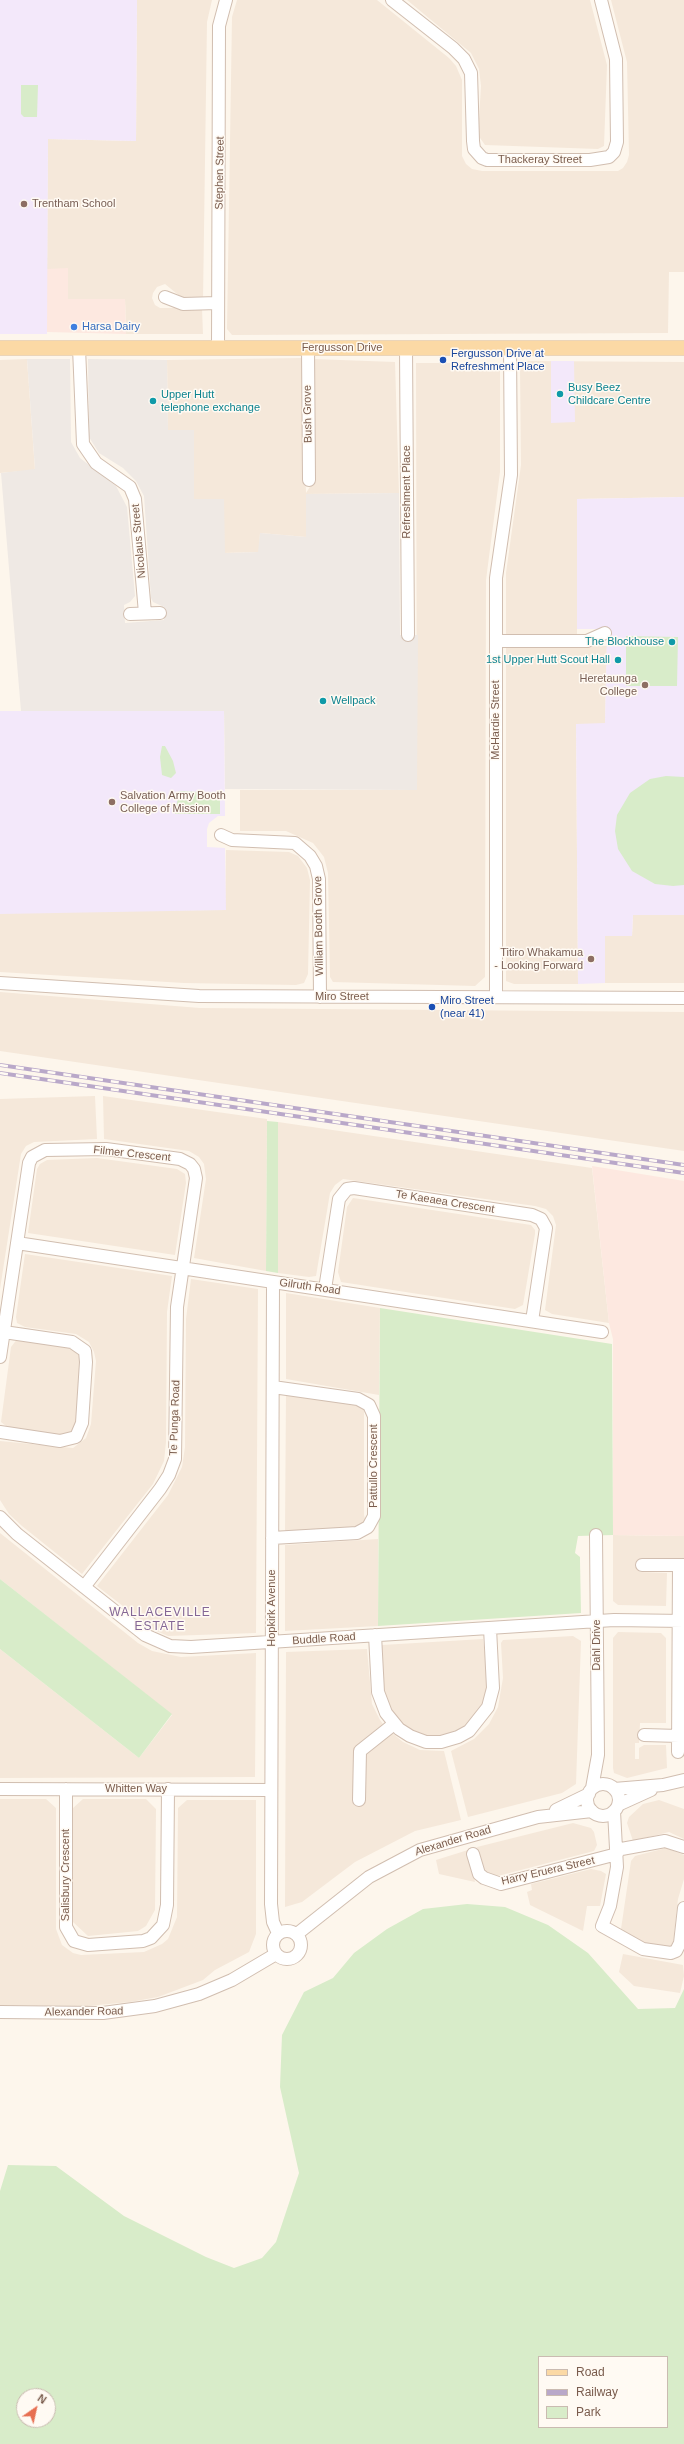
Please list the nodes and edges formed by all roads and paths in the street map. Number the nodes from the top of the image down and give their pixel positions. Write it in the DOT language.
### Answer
graph roads {
  1 [pos="226,0"];
  2 [pos="392,0"];
  3 [pos="601,0"];
  4 [pos="165,297"];
  5 [pos="217,303"];
  6 [pos="0,348"];
  7 [pos="79,348"];
  8 [pos="218,348"];
  9 [pos="308,348"];
  10 [pos="406,348"];
  11 [pos="510,348"];
  12 [pos="684,348"];
  13 [pos="309,480"];
  14 [pos="145,613"];
  15 [pos="160,613"];
  16 [pos="130,614"];
  17 [pos="605,633"];
  18 [pos="408,636"];
  19 [pos="496,641"];
  20 [pos="221,835"];
  21 [pos="0,983"];
  22 [pos="320,997"];
  23 [pos="496,997"];
  24 [pos="684,998"];
  25 [pos="17,1243"];
  26 [pos="183,1268"];
  27 [pos="273,1282"];
  28 [pos="325,1289"];
  29 [pos="532,1321"];
  30 [pos="4,1332"];
  31 [pos="594,1334"];
  32 [pos="0,1357"];
  33 [pos="273,1387"];
  34 [pos="0,1432"];
  35 [pos="0,1517"];
  36 [pos="596,1535"];
  37 [pos="272,1538"];
  38 [pos="642,1565"];
  39 [pos="682,1565"];
  40 [pos="84,1587"];
  41 [pos="681,1621"];
  42 [pos="597,1622"];
  43 [pos="490,1628"];
  44 [pos="375,1635"];
  45 [pos="271,1642"];
  46 [pos="394,1724"];
  47 [pos="644,1735"];
  48 [pos="679,1736"];
  49 [pos="678,1752"];
  50 [pos="598,1755"];
  51 [pos="684,1780"];
  52 [pos="663,1785"];
  53 [pos="611,1787"];
  54 [pos="0,1789"];
  55 [pos="66,1789"];
  56 [pos="168,1789"];
  57 [pos="271,1790"];
  58 [pos="591,1791"];
  59 [pos="359,1800"];
  60 [pos="616,1808"];
  61 [pos="595,1813"];
  62 [pos="538,1818"];
  63 [pos="684,1847"];
  64 [pos="616,1848"];
  65 [pos="474,1854"];
  66 [pos="684,1908"];
  67 [pos="278,1933"];
  68 [pos="297,1934"];
  69 [pos="276,1954"];
  70 [pos="0,2012"];
  1 -- 5 [label="street, Stephen Street"];
  2 -- 3 [label="street, Thackeray Street"];
  4 -- 5 [label="street"];
  5 -- 8 [label="street, Stephen Street"];
  6 -- 7 [label="main road, Fergusson Drive"];
  7 -- 8 [label="main road, Fergusson Drive"];
  7 -- 14 [label="street, Nicolaus Street"];
  8 -- 9 [label="main road, Fergusson Drive"];
  9 -- 10 [label="main road, Fergusson Drive"];
  9 -- 13 [label="street, Bush Grove"];
  10 -- 11 [label="main road, Fergusson Drive"];
  10 -- 18 [label="street, Refreshment Place"];
  11 -- 12 [label="main road, Fergusson Drive"];
  11 -- 19 [label="street, McHardie Street"];
  14 -- 15 [label="street"];
  14 -- 16 [label="street"];
  17 -- 19 [label="street"];
  19 -- 23 [label="street, McHardie Street"];
  20 -- 22 [label="street, William Booth Grove"];
  21 -- 22 [label="street, Miro Street"];
  22 -- 23 [label="street, Miro Street"];
  23 -- 24 [label="street, Miro Street"];
  25 -- 26 [label="street, Gilruth Road"];
  25 -- 26 [label="street, Filmer Crescent"];
  25 -- 30 [label="street"];
  26 -- 27 [label="street, Gilruth Road"];
  26 -- 40 [label="street, Te Punga Road"];
  27 -- 28 [label="street, Gilruth Road"];
  27 -- 33 [label="street, Hopkirk Avenue"];
  28 -- 29 [label="street, Gilruth Road"];
  28 -- 29 [label="street, Te Kaeaea Crescent"];
  29 -- 31 [label="street, Gilruth Road"];
  30 -- 32 [label="street"];
  30 -- 34 [label="street"];
  33 -- 37 [label="street, Hopkirk Avenue"];
  33 -- 37 [label="street, Pattullo Crescent"];
  35 -- 40 [label="street, Buddle Road"];
  36 -- 42 [label="street, Dahl Drive"];
  37 -- 45 [label="street, Hopkirk Avenue"];
  38 -- 39 [label="street"];
  39 -- 41 [label="street"];
  40 -- 45 [label="street, Buddle Road"];
  41 -- 42 [label="street, Buddle Road"];
  41 -- 48 [label="street"];
  42 -- 43 [label="street, Buddle Road"];
  42 -- 50 [label="street, Dahl Drive"];
  43 -- 44 [label="street, Buddle Road"];
  43 -- 46 [label="street"];
  44 -- 45 [label="street, Buddle Road"];
  44 -- 46 [label="street"];
  45 -- 57 [label="street, Hopkirk Avenue"];
  46 -- 59 [label="street"];
  47 -- 48 [label="street"];
  48 -- 49 [label="street"];
  50 -- 53 [label="street, Dahl Drive"];
  50 -- 58 [label="street, Dahl Drive"];
  51 -- 52 [label="street, Alexander Road"];
  52 -- 53 [label="street, Alexander Road"];
  52 -- 60 [label="street, Alexander Road"];
  53 -- 58 [label="street, Alexander Road"];
  53 -- 60 [label="street"];
  54 -- 55 [label="street, Whitten Way"];
  55 -- 56 [label="street, Whitten Way"];
  55 -- 56 [label="street, Salisbury Crescent"];
  56 -- 57 [label="street, Whitten Way"];
  57 -- 67 [label="street, Hopkirk Avenue"];
  58 -- 61 [label="street"];
  58 -- 62 [label="street, Alexander Road"];
  60 -- 61 [label="street, Alexander Road"];
  60 -- 64 [label="street"];
  61 -- 62 [label="street, Alexander Road"];
  61 -- 64 [label="street"];
  62 -- 68 [label="street, Alexander Road"];
  63 -- 64 [label="street"];
  64 -- 65 [label="street, Harry Eruera Street"];
  64 -- 66 [label="street"];
  67 -- 68 [label="street"];
  67 -- 69 [label="street"];
  68 -- 69 [label="street"];
  69 -- 70 [label="street, Alexander Road"];
}
